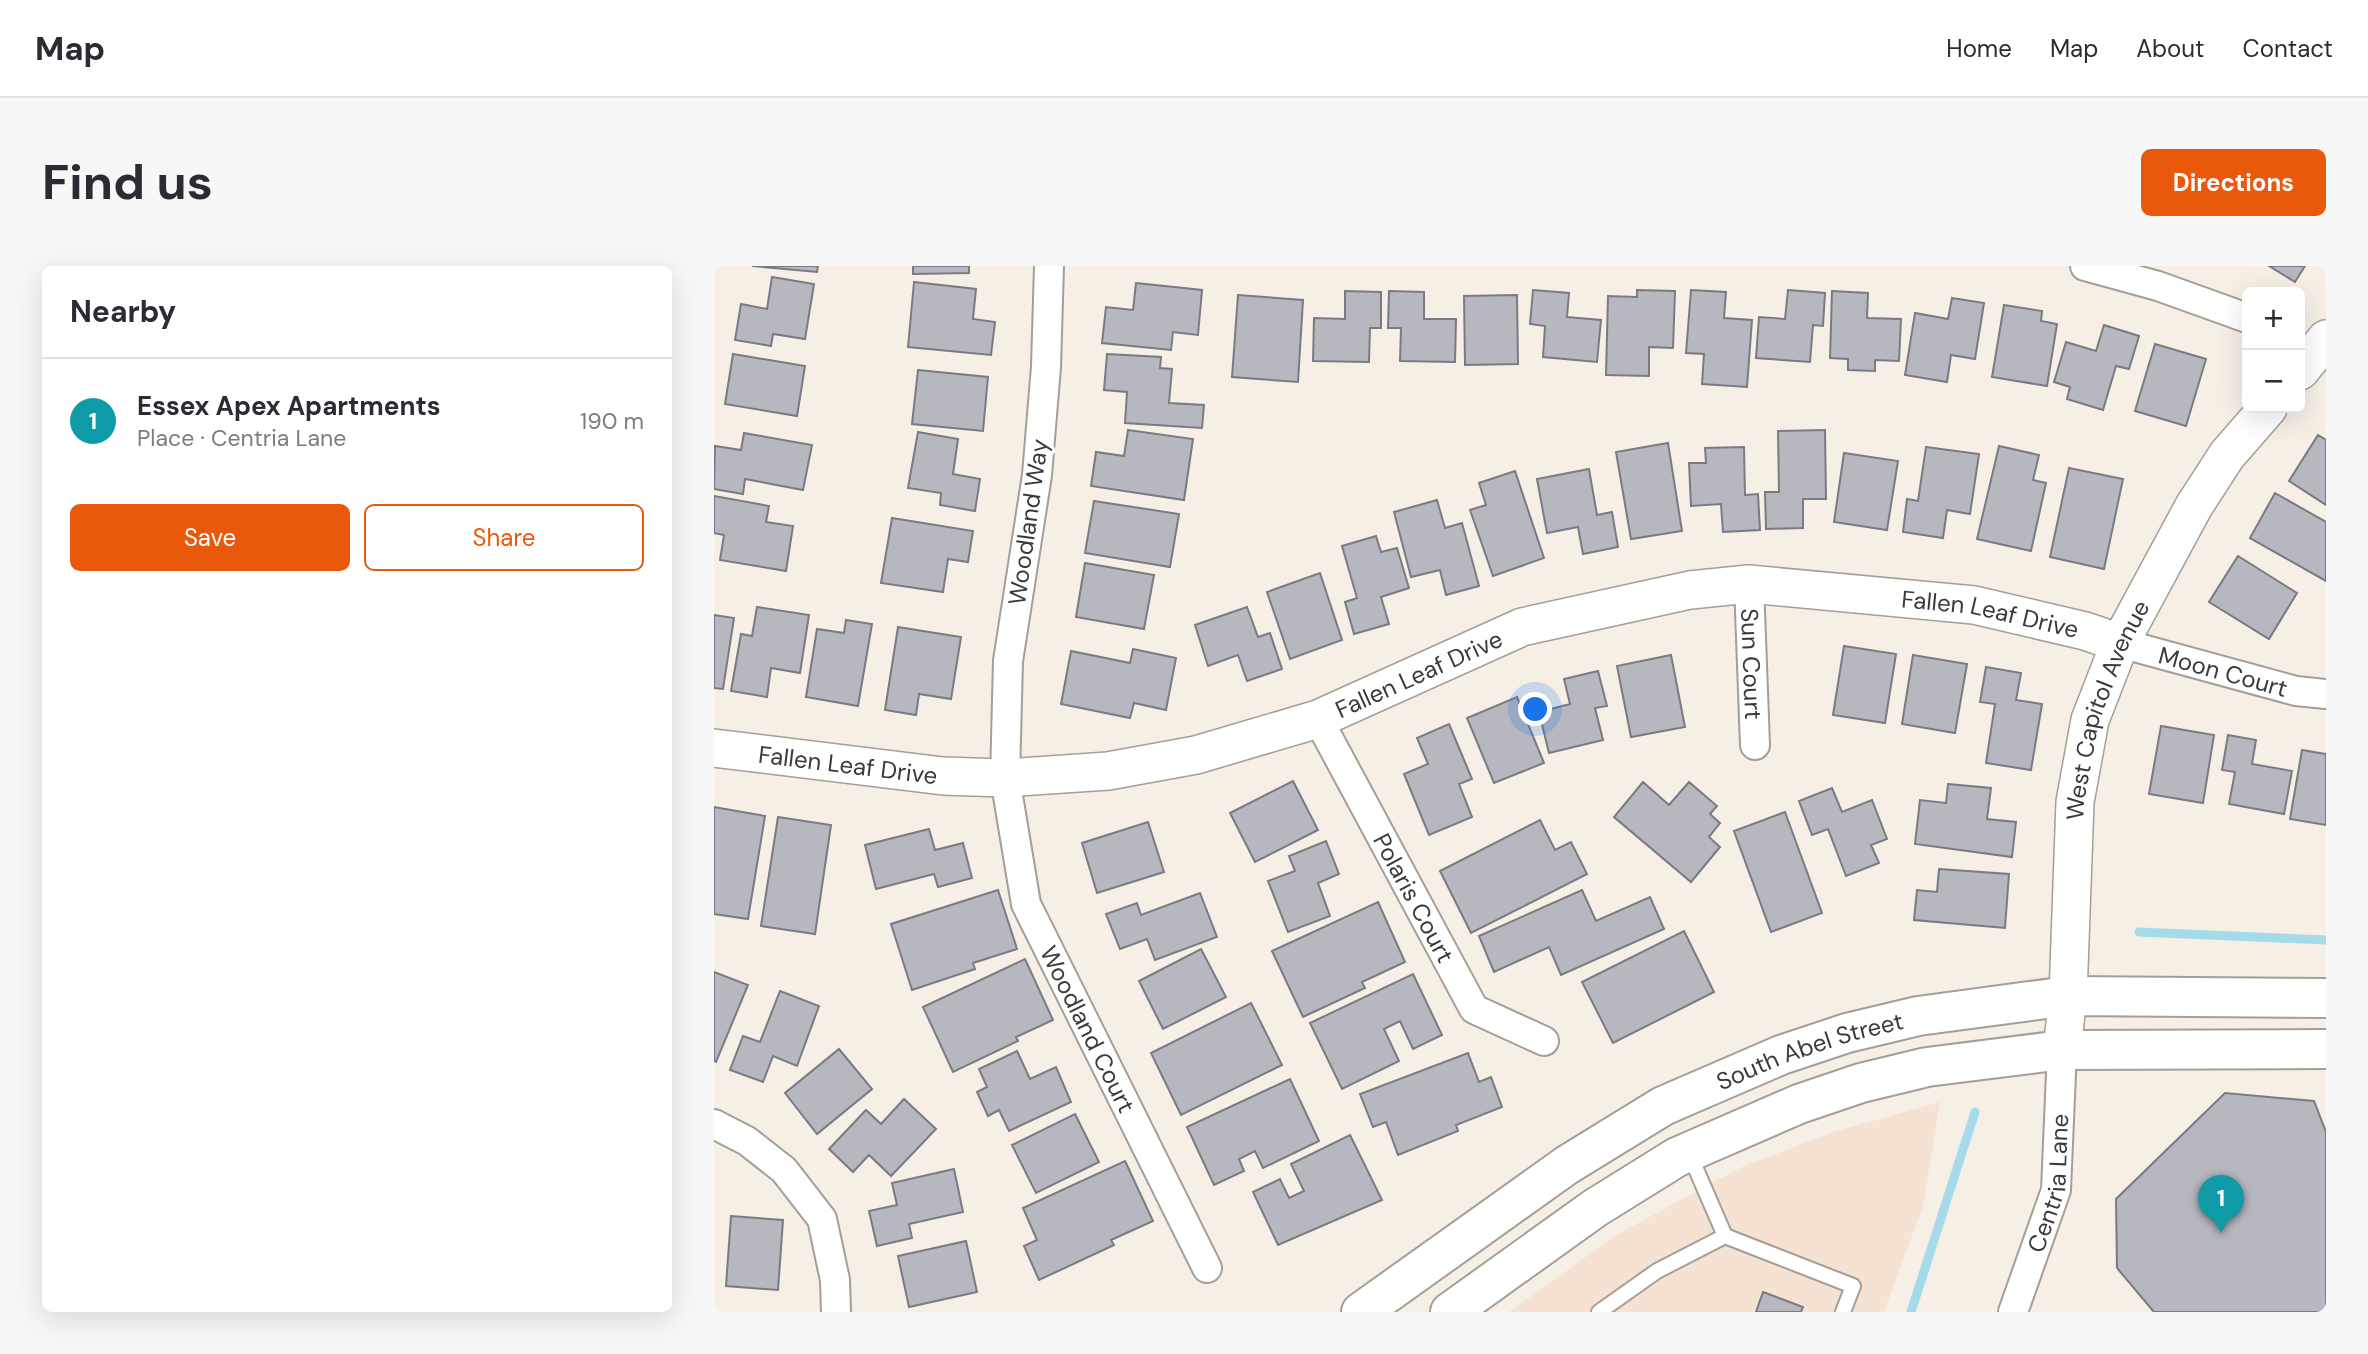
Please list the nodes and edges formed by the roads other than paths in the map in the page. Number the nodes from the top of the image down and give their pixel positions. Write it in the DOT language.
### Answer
graph roads {
  1 [pos="1049,266"];
  2 [pos="2085,266"];
  3 [pos="2242,316"];
  4 [pos="2264,413"];
  5 [pos="1749,584"];
  6 [pos="2120,643"];
  7 [pos="2326,694"];
  8 [pos="1318,719"];
  9 [pos="1755,745"];
  10 [pos="714,748"];
  11 [pos="1005,778"];
  12 [pos="2068,996"];
  13 [pos="2326,998"];
  14 [pos="1544,1041"];
  15 [pos="2326,1049"];
  16 [pos="2062,1050"];
  17 [pos="1663,1106"];
  18 [pos="714,1124"];
  19 [pos="1688,1151"];
  20 [pos="1725,1236"];
  21 [pos="1207,1268"];
  22 [pos="836,1312"];
  23 [pos="1361,1312"];
  24 [pos="1450,1312"];
  25 [pos="1599,1312"];
  26 [pos="1843,1312"];
  27 [pos="2013,1312"];
  1 -- 11 [label="street, Woodland Way"];
  2 -- 3 [label="street"];
  4 -- 6 [label="street, West Capitol Avenue"];
  5 -- 6 [label="street, Fallen Leaf Drive"];
  5 -- 8 [label="street, Fallen Leaf Drive"];
  5 -- 9 [label="street, Sun Court"];
  6 -- 7 [label="street, Moon Court"];
  6 -- 12 [label="street, West Capitol Avenue"];
  8 -- 11 [label="street, Fallen Leaf Drive"];
  8 -- 14 [label="street, Polaris Court"];
  10 -- 11 [label="street, Fallen Leaf Drive"];
  11 -- 21 [label="street, Woodland Court"];
  12 -- 13 [label="main road, South Abel Street"];
  12 -- 16 [label="street, West Capitol Avenue"];
  12 -- 17 [label="main road, South Abel Street"];
  15 -- 16 [label="main road, South Abel Street"];
  16 -- 19 [label="main road, South Abel Street"];
  16 -- 27 [label="street, Centria Lane"];
  17 -- 19 [label="main road"];
  17 -- 23 [label="main road, South Abel Street"];
  18 -- 22 [label="street"];
  19 -- 20 [label="lane"];
  19 -- 24 [label="main road, South Abel Street"];
  20 -- 25 [label="lane"];
  20 -- 26 [label="lane"];
}
